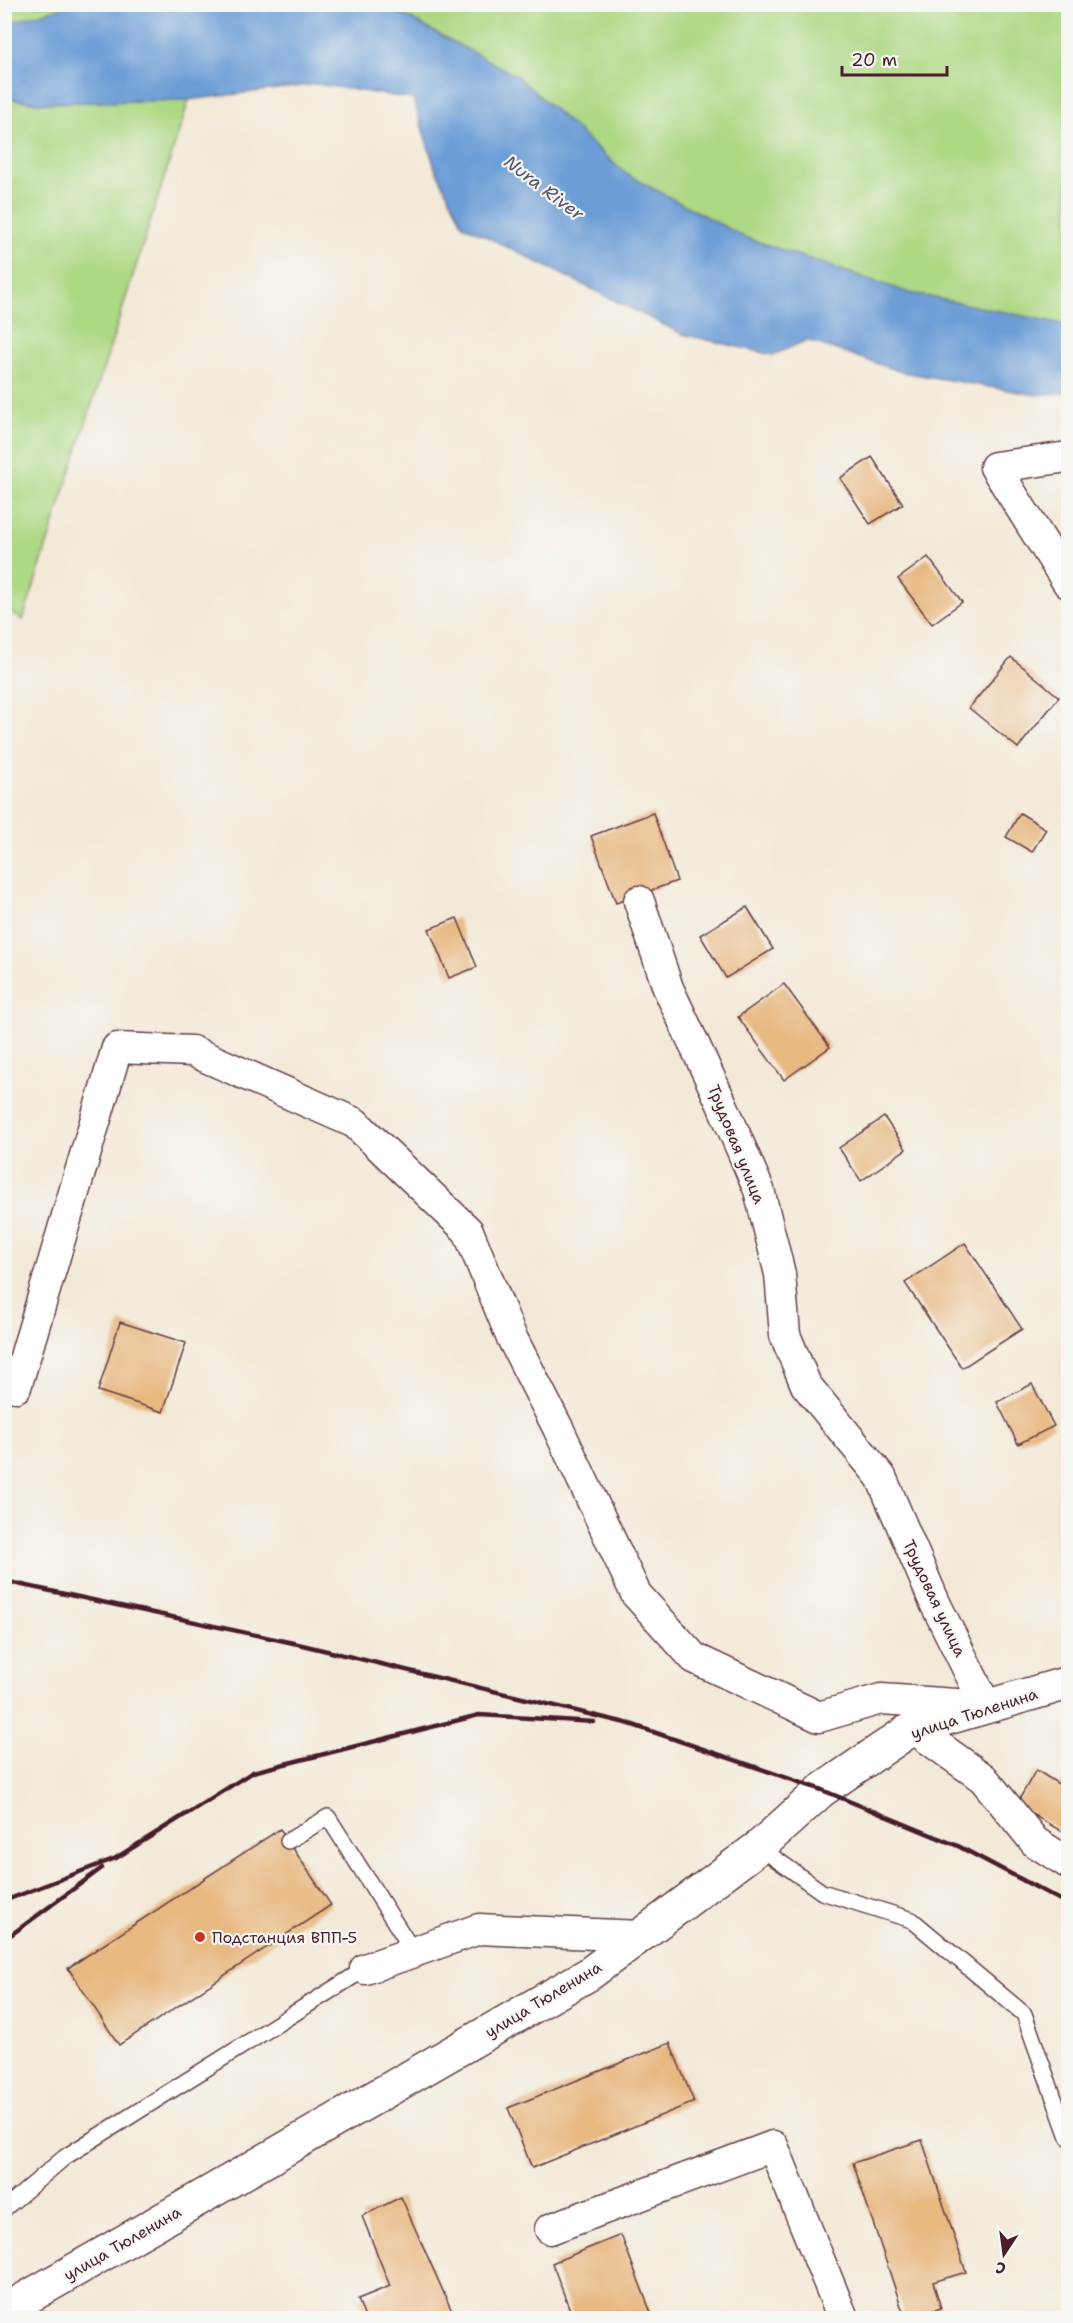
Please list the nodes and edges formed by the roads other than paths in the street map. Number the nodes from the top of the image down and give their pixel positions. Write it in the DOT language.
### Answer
graph roads {
  1 [pos="1068,457"];
  2 [pos="1068,583"];
  3 [pos="639,901"];
  4 [pos="16,1387"];
  5 [pos="1068,1683"];
  6 [pos="986,1706"];
  7 [pos="913,1728"];
  8 [pos="288,1841"];
  9 [pos="759,1847"];
  10 [pos="1068,1863"];
  11 [pos="641,1936"];
  12 [pos="413,1951"];
  13 [pos="364,1969"];
  14 [pos="1068,2137"];
  15 [pos="4,2210"];
  16 [pos="550,2229"];
  17 [pos="4,2310"];
  18 [pos="843,2319"];
  1 -- 2 [label="street"];
  3 -- 6 [label="street, Трудовая улица"];
  4 -- 6 [label="street"];
  5 -- 6 [label="street, улица Тюленина"];
  6 -- 7 [label="street, улица Тюленина"];
  7 -- 9 [label="street, улица Тюленина"];
  7 -- 10 [label="street"];
  8 -- 12 [label="lane"];
  9 -- 11 [label="street, улица Тюленина"];
  9 -- 14 [label="lane"];
  11 -- 12 [label="street"];
  11 -- 17 [label="street, улица Тюленина"];
  12 -- 13 [label="street"];
  13 -- 15 [label="lane"];
  16 -- 18 [label="street"];
}
